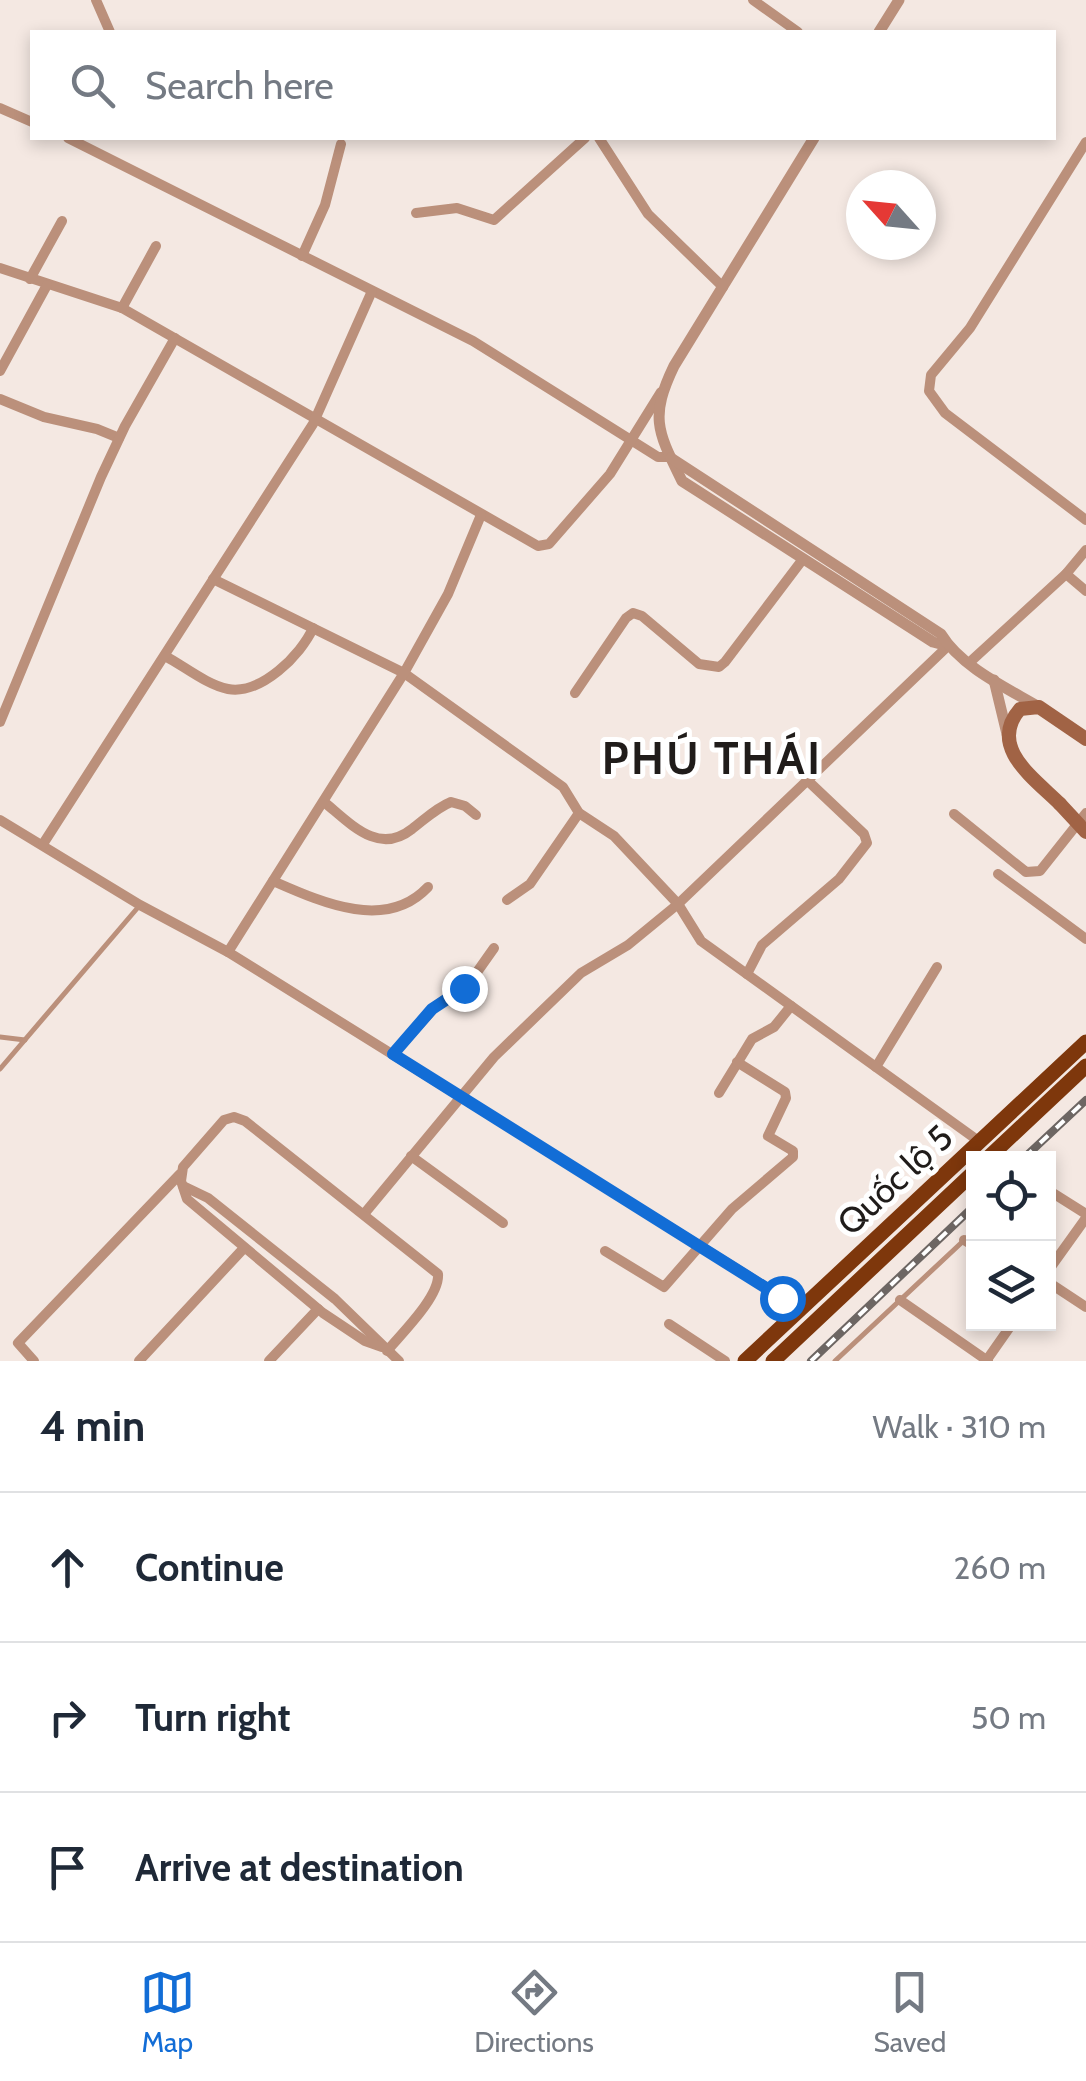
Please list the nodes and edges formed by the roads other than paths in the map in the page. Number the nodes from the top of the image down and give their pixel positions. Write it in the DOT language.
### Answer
graph roads {
  1 [pos="96,0"];
  2 [pos="753,0"];
  3 [pos="899,0"];
  4 [pos="109,30"];
  5 [pos="795,30"];
  6 [pos="880,30"];
  7 [pos="0,108"];
  8 [pos="30,121"];
  9 [pos="583,140"];
  10 [pos="600,140"];
  11 [pos="813,140"];
  12 [pos="93,142"];
  13 [pos="1086,142"];
  14 [pos="341,144"];
  15 [pos="416,213"];
  16 [pos="62,221"];
  17 [pos="156,246"];
  18 [pos="302,256"];
  19 [pos="0,268"];
  20 [pos="30,279"];
  21 [pos="47,285"];
  22 [pos="723,286"];
  23 [pos="372,291"];
  24 [pos="122,308"];
  25 [pos="175,338"];
  26 [pos="0,371"];
  27 [pos="664,387"];
  28 [pos="0,399"];
  29 [pos="314,418"];
  30 [pos="119,438"];
  31 [pos="633,442"];
  32 [pos="670,457"];
  33 [pos="481,515"];
  34 [pos="1086,520"];
  35 [pos="1086,550"];
  36 [pos="803,559"];
  37 [pos="1066,574"];
  38 [pos="213,579"];
  39 [pos="1086,591"];
  40 [pos="314,628"];
  41 [pos="948,646"];
  42 [pos="165,656"];
  43 [pos="970,662"];
  44 [pos="404,673"];
  45 [pos="994,680"];
  46 [pos="575,694"];
  47 [pos="1038,707"];
  48 [pos="0,722"];
  49 [pos="1007,734"];
  50 [pos="1086,740"];
  51 [pos="808,780"];
  52 [pos="324,802"];
  53 [pos="580,813"];
  54 [pos="1086,813"];
  55 [pos="954,814"];
  56 [pos="476,815"];
  57 [pos="0,820"];
  58 [pos="1086,832"];
  59 [pos="43,844"];
  60 [pos="998,874"];
  61 [pos="273,881"];
  62 [pos="428,887"];
  63 [pos="507,900"];
  64 [pos="678,904"];
  65 [pos="140,905"];
  66 [pos="1086,939"];
  67 [pos="494,948"];
  68 [pos="228,952"];
  69 [pos="937,967"];
  70 [pos="747,974"];
  71 [pos="791,1006"];
  72 [pos="0,1037"];
  73 [pos="25,1040"];
  74 [pos="1086,1042"];
  75 [pos="393,1054"];
  76 [pos="737,1062"];
  77 [pos="1086,1066"];
  78 [pos="876,1067"];
  79 [pos="0,1070"];
  80 [pos="719,1093"];
  81 [pos="462,1096"];
  82 [pos="980,1142"];
  83 [pos="1000,1151"];
  84 [pos="411,1156"];
  85 [pos="180,1174"];
  86 [pos="966,1180"];
  87 [pos="183,1186"];
  88 [pos="1056,1195"];
  89 [pos="364,1214"];
  90 [pos="1086,1216"];
  91 [pos="503,1224"];
  92 [pos="966,1245"];
  93 [pos="700,1246"];
  94 [pos="244,1248"];
  95 [pos="605,1251"];
  96 [pos="1056,1259"];
  97 [pos="1056,1287"];
  98 [pos="782,1298"];
  99 [pos="900,1300"];
  100 [pos="1086,1307"];
  101 [pos="318,1309"];
  102 [pos="669,1324"];
  103 [pos="1007,1331"];
  104 [pos="384,1349"];
  105 [pos="34,1361"];
  106 [pos="139,1361"];
  107 [pos="269,1361"];
  108 [pos="399,1361"];
  109 [pos="725,1361"];
  110 [pos="746,1361"];
  111 [pos="774,1361"];
  112 [pos="835,1361"];
  113 [pos="987,1361"];
  1 -- 4 [label="street"];
  2 -- 5 [label="street"];
  3 -- 6 [label="street"];
  7 -- 8 [label="street"];
  9 -- 15 [label="street"];
  10 -- 22 [label="street"];
  11 -- 22 [label="street"];
  12 -- 18 [label="street"];
  13 -- 34 [label="street"];
  14 -- 18 [label="street"];
  16 -- 20 [label="street"];
  17 -- 24 [label="street"];
  18 -- 23 [label="street"];
  19 -- 20 [label="street"];
  20 -- 21 [label="street"];
  21 -- 24 [label="street"];
  21 -- 26 [label="street"];
  22 -- 27 [label="street"];
  23 -- 29 [label="street"];
  23 -- 31 [label="street"];
  24 -- 25 [label="street"];
  25 -- 29 [label="street"];
  25 -- 30 [label="street"];
  27 -- 31 [label="street"];
  27 -- 32 [label="street"];
  28 -- 30 [label="street"];
  29 -- 33 [label="street"];
  29 -- 38 [label="street"];
  30 -- 48 [label="street"];
  31 -- 32 [label="street"];
  31 -- 33 [label="street"];
  32 -- 36 [label="street"];
  32 -- 41 [label="street"];
  33 -- 44 [label="street"];
  35 -- 37 [label="street"];
  36 -- 41 [label="street"];
  36 -- 46 [label="street"];
  37 -- 39 [label="street"];
  37 -- 43 [label="street"];
  38 -- 40 [label="street"];
  38 -- 42 [label="street"];
  40 -- 42 [label="street"];
  40 -- 44 [label="street"];
  41 -- 43 [label="street"];
  41 -- 51 [label="street"];
  42 -- 59 [label="street"];
  43 -- 45 [label="street"];
  44 -- 52 [label="street"];
  44 -- 53 [label="street"];
  45 -- 47 [label="street"];
  45 -- 49 [label="street"];
  47 -- 49 [label="main road"];
  47 -- 50 [label="main road"];
  49 -- 58 [label="main road, bridge"];
  51 -- 64 [label="street"];
  51 -- 70 [label="street"];
  52 -- 56 [label="street"];
  52 -- 61 [label="street"];
  53 -- 63 [label="street"];
  53 -- 64 [label="street"];
  54 -- 55 [label="street"];
  57 -- 59 [label="street"];
  59 -- 65 [label="street"];
  60 -- 66 [label="street"];
  61 -- 62 [label="street"];
  61 -- 68 [label="street"];
  64 -- 70 [label="street"];
  64 -- 81 [label="street"];
  65 -- 68 [label="street"];
  65 -- 73 [label="lane"];
  67 -- 75 [label="street"];
  68 -- 75 [label="street"];
  69 -- 78 [label="street"];
  70 -- 71 [label="street"];
  71 -- 76 [label="street"];
  71 -- 78 [label="street"];
  72 -- 73 [label="lane"];
  73 -- 79 [label="lane"];
  74 -- 82 [label="highway, Quốc lộ 5"];
  75 -- 81 [label="street"];
  76 -- 80 [label="street"];
  76 -- 93 [label="street"];
  77 -- 83 [label="highway, Quốc lộ 5"];
  78 -- 82 [label="street"];
  81 -- 84 [label="street"];
  81 -- 93 [label="street"];
  82 -- 110 [label="highway, Quốc lộ 5"];
  84 -- 89 [label="street"];
  84 -- 91 [label="street"];
  85 -- 87 [label="street"];
  85 -- 89 [label="street"];
  85 -- 105 [label="street"];
  86 -- 111 [label="highway, Quốc lộ 5"];
  87 -- 94 [label="street"];
  87 -- 104 [label="street"];
  88 -- 90 [label="street"];
  89 -- 104 [label="street"];
  90 -- 96 [label="street"];
  92 -- 99 [label="lane"];
  93 -- 95 [label="street"];
  93 -- 98 [label="street"];
  94 -- 101 [label="street"];
  94 -- 106 [label="street"];
  97 -- 100 [label="street"];
  99 -- 112 [label="lane"];
  99 -- 113 [label="street"];
  101 -- 104 [label="street"];
  101 -- 107 [label="street"];
  102 -- 109 [label="street"];
  103 -- 113 [label="street"];
  104 -- 108 [label="street"];
}
